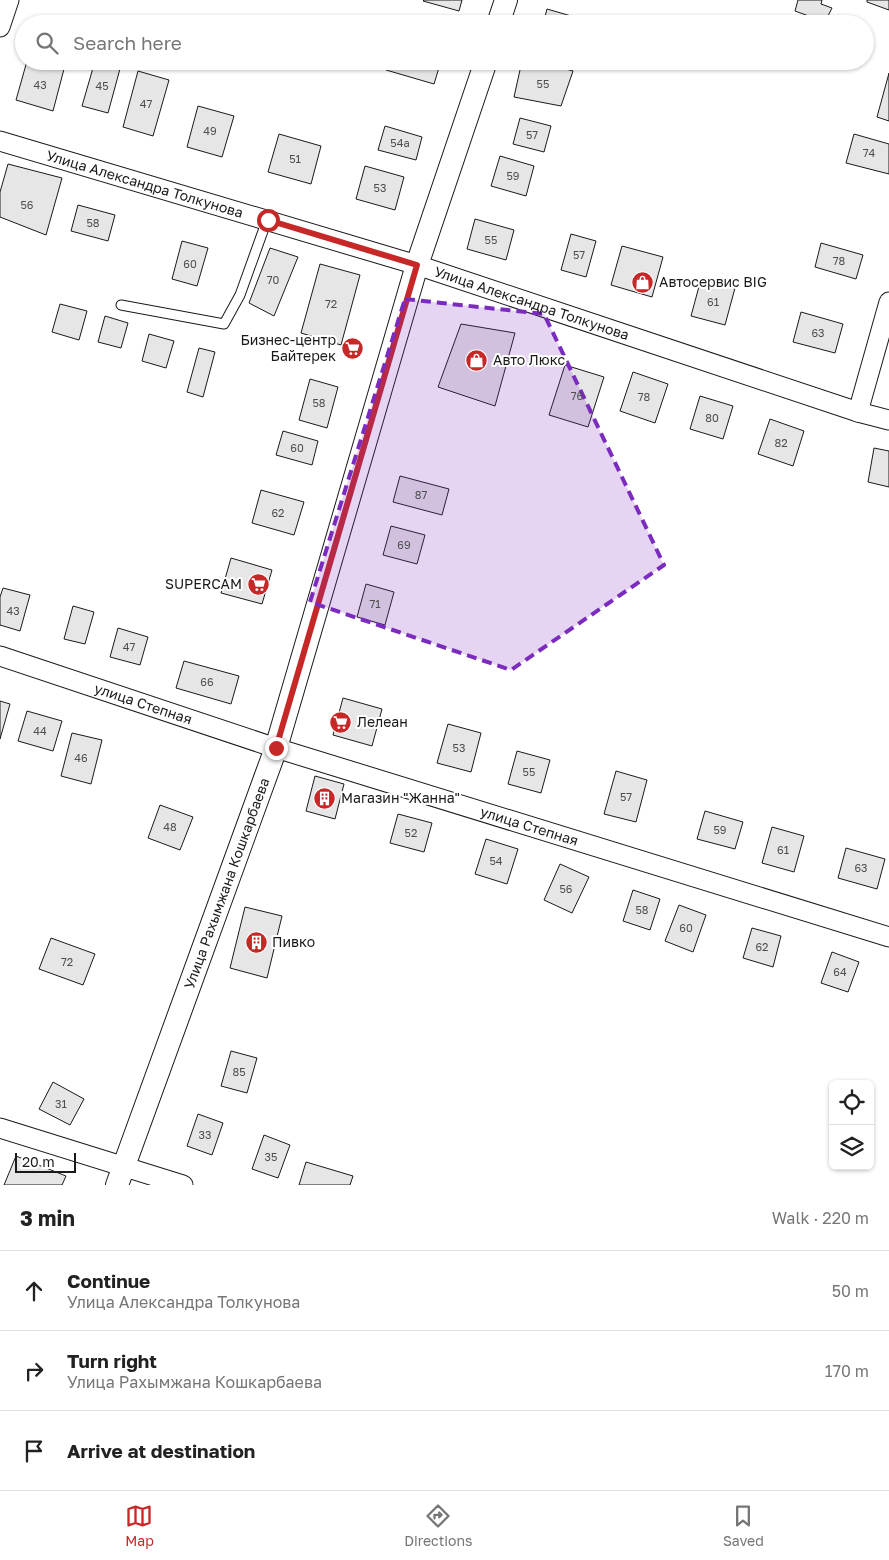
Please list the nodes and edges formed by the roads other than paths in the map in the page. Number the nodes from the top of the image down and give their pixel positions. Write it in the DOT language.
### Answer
graph roads {
  1 [pos="9,0"];
  2 [pos="506,0"];
  3 [pos="501,15"];
  4 [pos="0,27"];
  5 [pos="483,70"];
  6 [pos="0,141"];
  7 [pos="268,220"];
  8 [pos="417,265"];
  9 [pos="889,302"];
  10 [pos="121,305"];
  11 [pos="858,412"];
  12 [pos="889,420"];
  13 [pos="0,656"];
  14 [pos="276,748"];
  15 [pos="889,937"];
  16 [pos="0,1128"];
  17 [pos="120,1176"];
  18 [pos="183,1185"];
  1 -- 4 [label="street"];
  2 -- 3 [label="street"];
  5 -- 8 [label="street, Улица Рахымжана Кошкарбаева"];
  6 -- 7 [label="street, Улица Александра Толкунова"];
  7 -- 8 [label="street, Улица Александра Толкунова"];
  7 -- 10 [label="lane"];
  8 -- 11 [label="street, Улица Александра Толкунова"];
  8 -- 14 [label="street, Улица Рахымжана Кошкарбаева"];
  9 -- 11 [label="street"];
  11 -- 12 [label="street, Улица Александра Толкунова"];
  13 -- 14 [label="street, улица Степная"];
  14 -- 15 [label="street, улица Степная"];
  14 -- 17 [label="street, Улица Рахымжана Кошкарбаева"];
  16 -- 17 [label="street"];
  17 -- 18 [label="street"];
}
